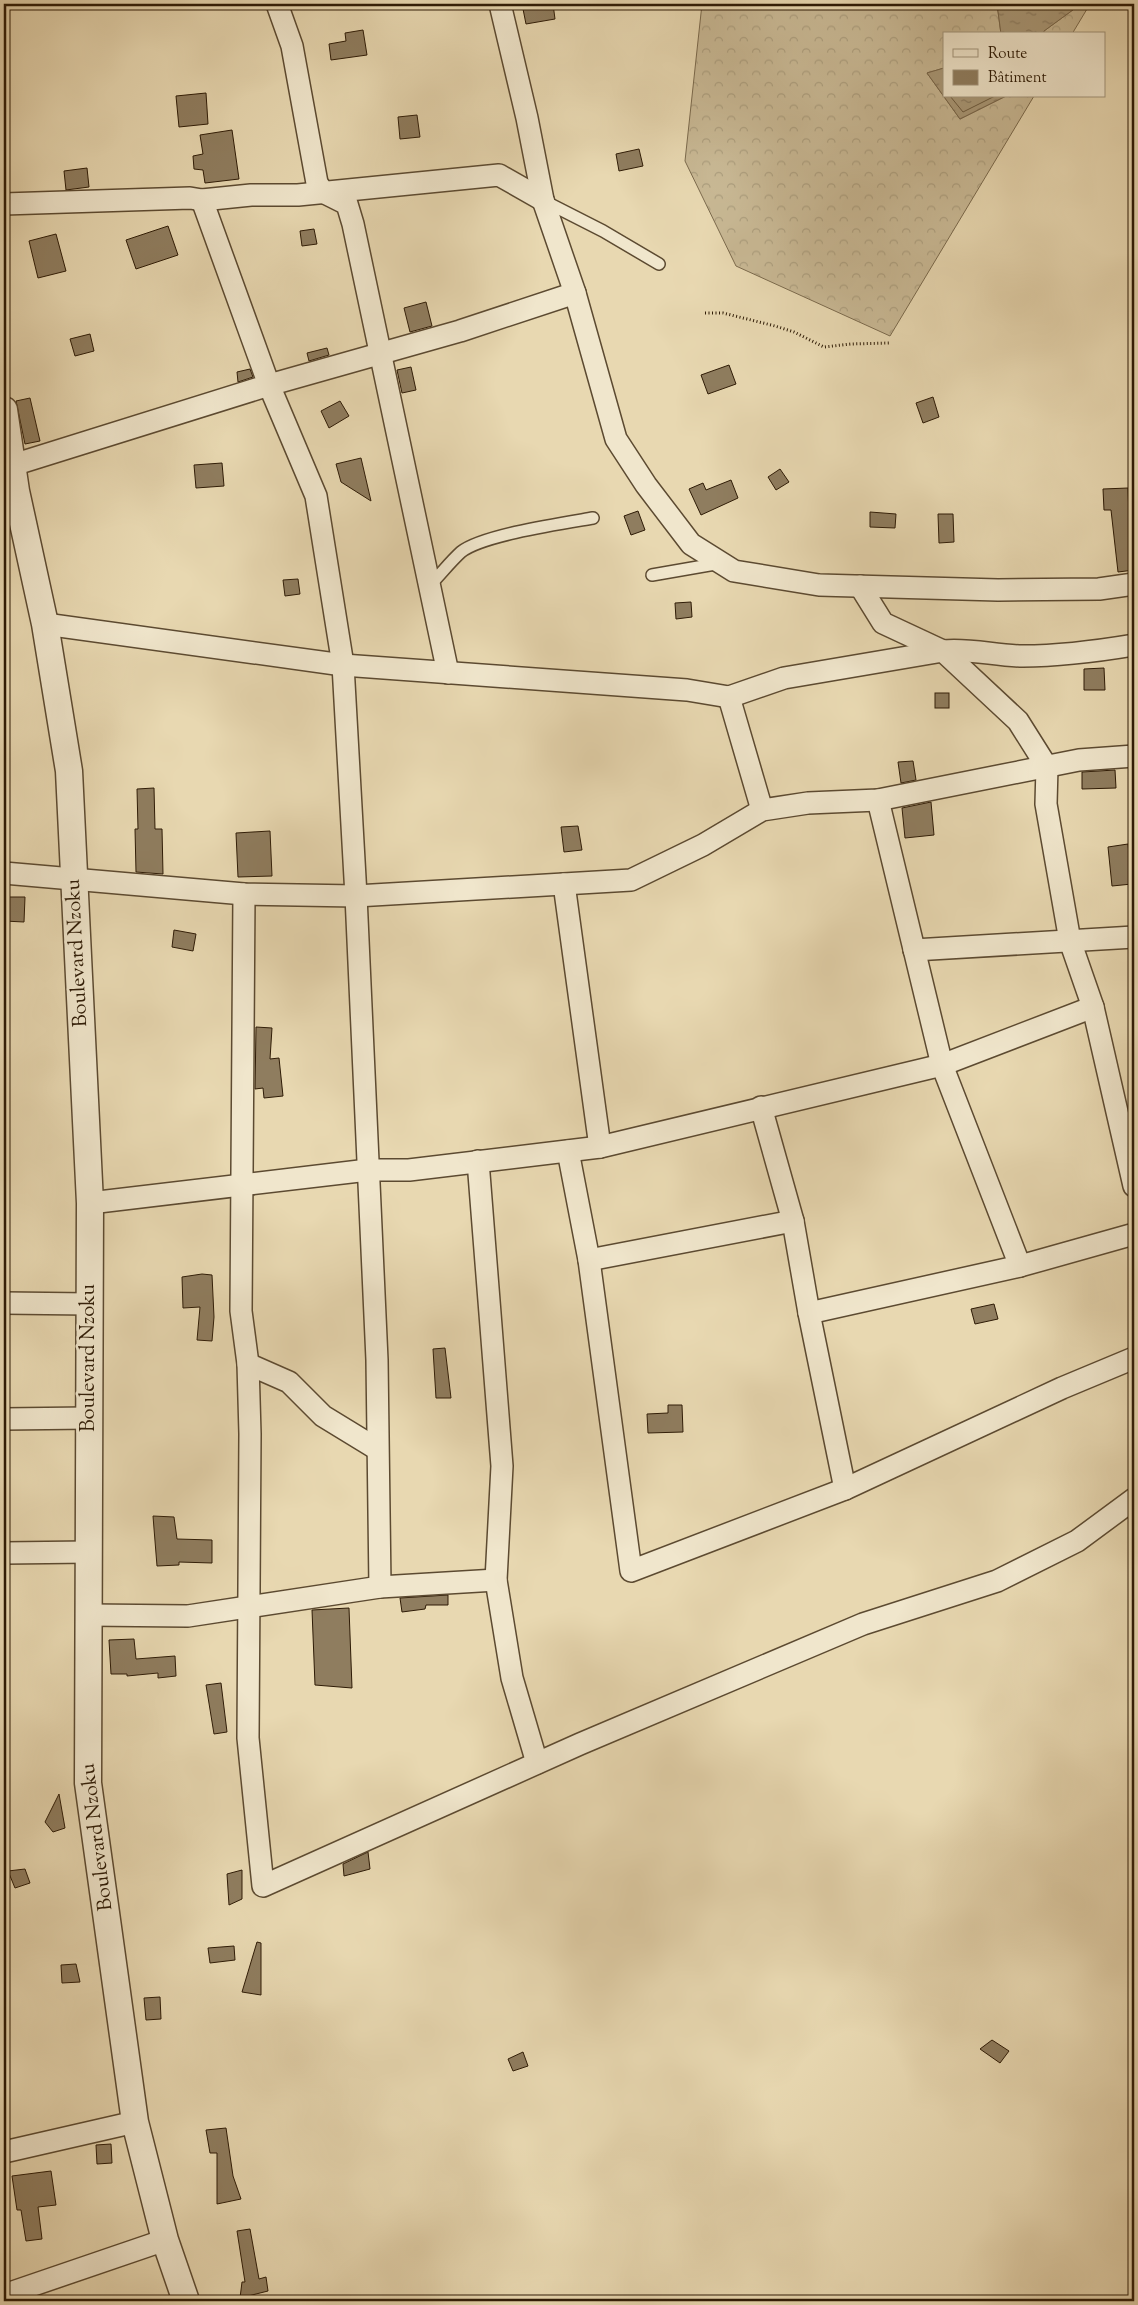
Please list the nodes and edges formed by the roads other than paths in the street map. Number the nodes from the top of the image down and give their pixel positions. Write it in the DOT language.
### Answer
graph roads {
  1 [pos="277,4"];
  2 [pos="500,4"];
  3 [pos="323,192"];
  4 [pos="202,200"];
  5 [pos="542,200"];
  6 [pos="4,204"];
  7 [pos="659,264"];
  8 [pos="575,293"];
  9 [pos="379,354"];
  10 [pos="269,385"];
  11 [pos="4,410"];
  12 [pos="13,465"];
  13 [pos="10,492"];
  14 [pos="593,518"];
  15 [pos="722,563"];
  16 [pos="652,575"];
  17 [pos="1134,584"];
  18 [pos="429,586"];
  19 [pos="860,586"];
  20 [pos="44,624"];
  21 [pos="1134,645"];
  22 [pos="943,651"];
  23 [pos="342,665"];
  24 [pos="448,673"];
  25 [pos="730,697"];
  26 [pos="1134,756"];
  27 [pos="1047,767"];
  28 [pos="878,800"];
  29 [pos="762,810"];
  30 [pos="4,872"];
  31 [pos="75,878"];
  32 [pos="564,884"];
  33 [pos="244,894"];
  34 [pos="356,896"];
  35 [pos="1134,938"];
  36 [pos="1070,941"];
  37 [pos="914,950"];
  38 [pos="1093,1007"];
  39 [pos="942,1065"];
  40 [pos="761,1107"];
  41 [pos="600,1147"];
  42 [pos="568,1150"];
  43 [pos="478,1161"];
  44 [pos="368,1170"];
  45 [pos="242,1185"];
  46 [pos="1134,1186"];
  47 [pos="90,1203"];
  48 [pos="793,1221"];
  49 [pos="1134,1234"];
  50 [pos="589,1260"];
  51 [pos="1020,1266"];
  52 [pos="4,1304"];
  53 [pos="89,1304"];
  54 [pos="809,1313"];
  55 [pos="1134,1358"];
  56 [pos="248,1364"];
  57 [pos="89,1418"];
  58 [pos="4,1419"];
  59 [pos="378,1449"];
  60 [pos="845,1489"];
  61 [pos="1133,1503"];
  62 [pos="88,1552"];
  63 [pos="4,1553"];
  64 [pos="496,1580"];
  65 [pos="380,1587"];
  66 [pos="249,1607"];
  67 [pos="88,1615"];
  68 [pos="537,1763"];
  69 [pos="135,2122"];
  70 [pos="4,2152"];
  71 [pos="165,2240"];
  72 [pos="4,2295"];
  73 [pos="186,2301"];
  1 -- 3 [label="street"];
  2 -- 5 [label="street"];
  3 -- 4 [label="street"];
  3 -- 5 [label="street"];
  3 -- 9 [label="street"];
  4 -- 6 [label="street"];
  4 -- 10 [label="street"];
  5 -- 7 [label="lane"];
  5 -- 8 [label="street"];
  8 -- 9 [label="street"];
  8 -- 15 [label="street"];
  9 -- 10 [label="street"];
  9 -- 18 [label="street"];
  10 -- 12 [label="street"];
  10 -- 23 [label="street"];
  11 -- 12 [label="street, Boulevard Nzoku"];
  12 -- 13 [label="street, Boulevard Nzoku"];
  13 -- 20 [label="street, Boulevard Nzoku"];
  14 -- 18 [label="lane"];
  15 -- 16 [label="lane"];
  15 -- 19 [label="street"];
  17 -- 19 [label="street"];
  18 -- 24 [label="street"];
  19 -- 22 [label="street"];
  20 -- 23 [label="street"];
  20 -- 31 [label="street, Boulevard Nzoku"];
  21 -- 22 [label="street"];
  22 -- 25 [label="street"];
  22 -- 27 [label="street"];
  23 -- 24 [label="street"];
  23 -- 34 [label="street"];
  24 -- 25 [label="street"];
  25 -- 29 [label="street"];
  26 -- 27 [label="street"];
  27 -- 28 [label="street"];
  27 -- 36 [label="street"];
  28 -- 29 [label="street"];
  28 -- 37 [label="street"];
  29 -- 32 [label="street"];
  30 -- 31 [label="street"];
  31 -- 33 [label="street"];
  31 -- 47 [label="street, Boulevard Nzoku"];
  32 -- 34 [label="street"];
  32 -- 41 [label="street"];
  33 -- 34 [label="street"];
  33 -- 45 [label="street"];
  34 -- 44 [label="street"];
  35 -- 36 [label="street"];
  36 -- 37 [label="street"];
  36 -- 38 [label="street"];
  37 -- 39 [label="street"];
  38 -- 39 [label="street"];
  38 -- 46 [label="street"];
  39 -- 40 [label="street"];
  39 -- 51 [label="street"];
  40 -- 41 [label="street"];
  40 -- 48 [label="street"];
  41 -- 42 [label="street"];
  42 -- 43 [label="street"];
  42 -- 50 [label="street"];
  43 -- 44 [label="street"];
  43 -- 64 [label="street"];
  44 -- 45 [label="street"];
  44 -- 59 [label="street"];
  45 -- 47 [label="street"];
  45 -- 56 [label="street"];
  47 -- 53 [label="street, Boulevard Nzoku"];
  48 -- 50 [label="street"];
  48 -- 54 [label="street"];
  49 -- 51 [label="street"];
  50 -- 60 [label="street"];
  51 -- 54 [label="street"];
  52 -- 53 [label="street"];
  53 -- 57 [label="street, Boulevard Nzoku"];
  54 -- 60 [label="street"];
  55 -- 60 [label="street"];
  56 -- 59 [label="street"];
  56 -- 66 [label="street"];
  57 -- 58 [label="street"];
  57 -- 62 [label="street, Boulevard Nzoku"];
  59 -- 65 [label="street"];
  61 -- 68 [label="street"];
  62 -- 63 [label="street"];
  62 -- 67 [label="street, Boulevard Nzoku"];
  64 -- 65 [label="street"];
  64 -- 68 [label="street"];
  65 -- 66 [label="street"];
  66 -- 67 [label="street"];
  66 -- 68 [label="street"];
  67 -- 69 [label="street, Boulevard Nzoku"];
  69 -- 70 [label="street"];
  69 -- 71 [label="street, Boulevard Nzoku"];
  71 -- 72 [label="street"];
  71 -- 73 [label="street, Boulevard Nzoku"];
}
